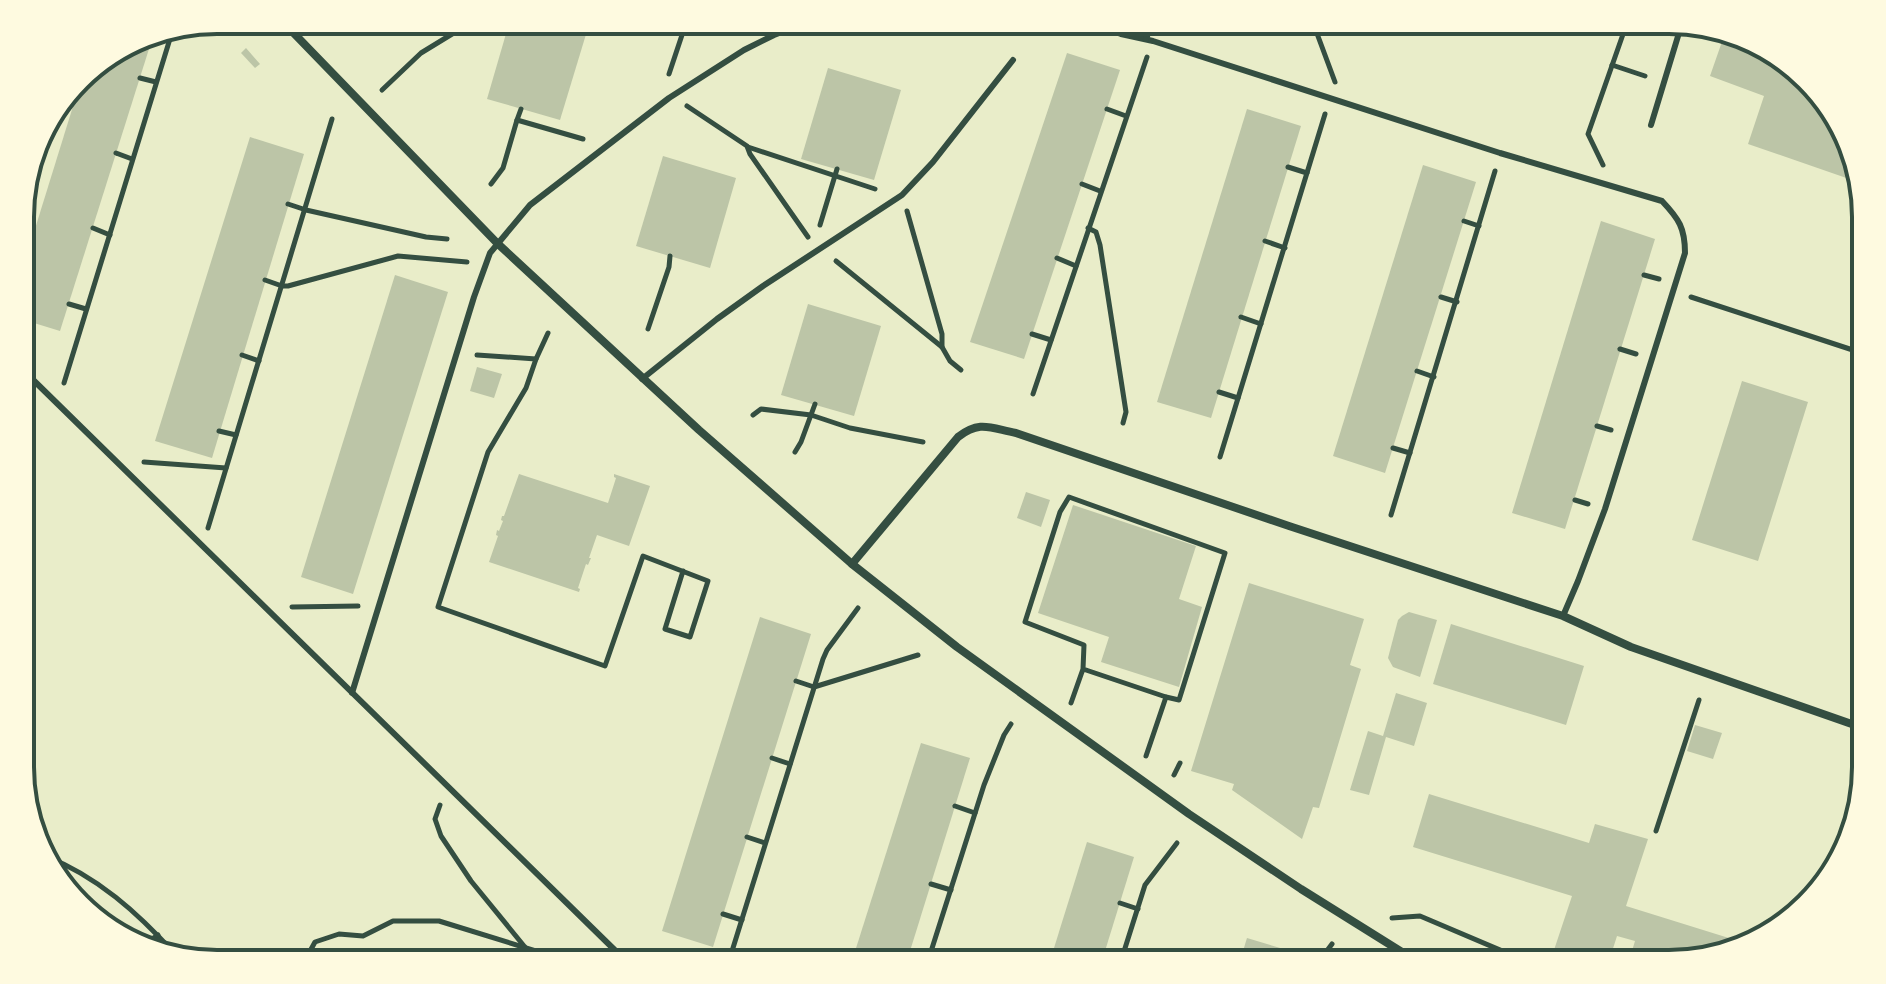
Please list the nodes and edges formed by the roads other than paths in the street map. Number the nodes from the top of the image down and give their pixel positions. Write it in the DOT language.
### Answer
graph roads {
  1 [pos="295,34"];
  2 [pos="777,34"];
  3 [pos="1121,34"];
  4 [pos="1151,34"];
  5 [pos="1679,34"];
  6 [pos="1150,40"];
  7 [pos="1013,60"];
  8 [pos="1651,125"];
  9 [pos="497,243"];
  10 [pos="642,379"];
  11 [pos="34,380"];
  12 [pos="852,564"];
  13 [pos="1563,616"];
  14 [pos="352,693"];
  15 [pos="1852,724"];
  16 [pos="615,950"];
  17 [pos="1399,950"];
  1 -- 9 [label="street"];
  2 -- 9 [label="lane"];
  3 -- 6 [label="lane"];
  4 -- 6 [label="lane"];
  5 -- 8 [label="lane"];
  6 -- 13 [label="lane"];
  7 -- 10 [label="lane"];
  9 -- 10 [label="street"];
  9 -- 14 [label="lane"];
  10 -- 12 [label="street"];
  11 -- 14 [label="lane"];
  12 -- 13 [label="street"];
  12 -- 17 [label="street"];
  13 -- 15 [label="street"];
  14 -- 16 [label="lane"];
}
